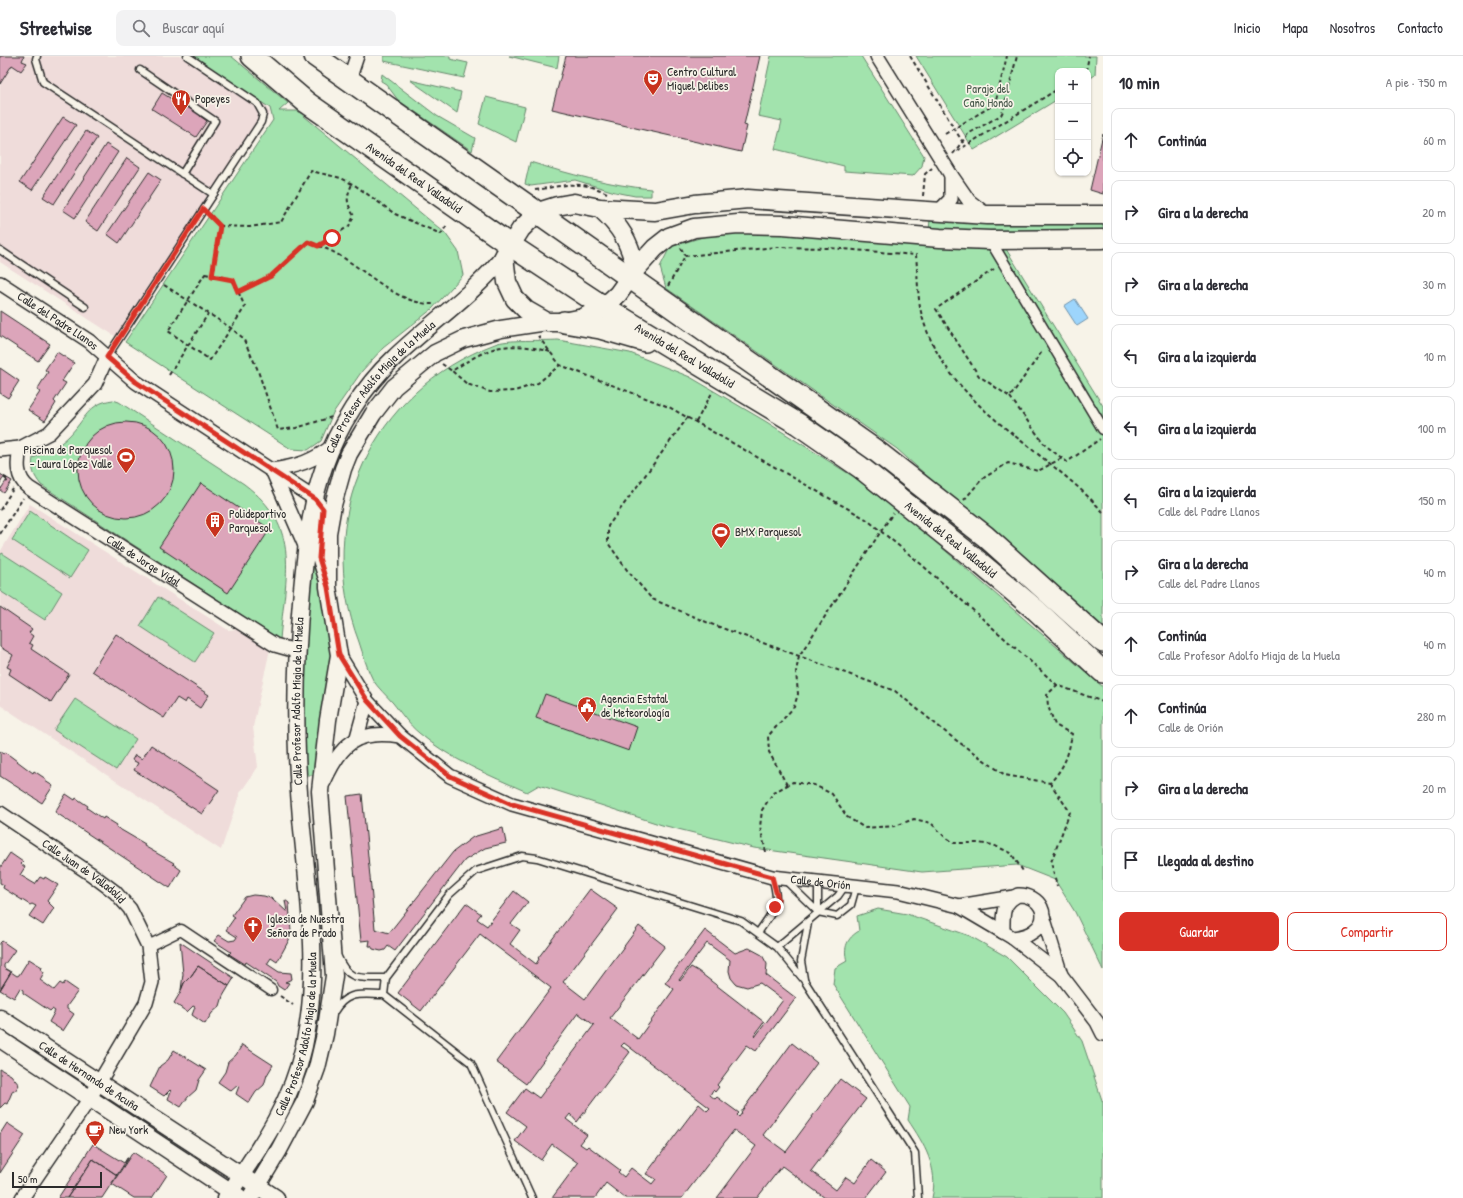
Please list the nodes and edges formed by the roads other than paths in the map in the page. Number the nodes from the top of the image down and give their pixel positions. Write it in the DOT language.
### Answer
graph roads {
  1 [pos="37,56"];
  2 [pos="187,56"];
  3 [pos="252,56"];
  4 [pos="357,56"];
  5 [pos="877,56"];
  6 [pos="324,57"];
  7 [pos="140,70"];
  8 [pos="351,82"];
  9 [pos="182,174"];
  10 [pos="951,175"];
  11 [pos="213,194"];
  12 [pos="606,202"];
  13 [pos="538,212"];
  14 [pos="929,212"];
  15 [pos="987,215"];
  16 [pos="1103,215"];
  17 [pos="1103,239"];
  18 [pos="990,240"];
  19 [pos="0,250"];
  20 [pos="507,250"];
  21 [pos="633,274"];
  22 [pos="0,283"];
  23 [pos="86,307"];
  24 [pos="604,307"];
  25 [pos="550,326"];
  26 [pos="677,351"];
  27 [pos="107,357"];
  28 [pos="1103,429"];
  29 [pos="334,445"];
  30 [pos="20,448"];
  31 [pos="0,450"];
  32 [pos="272,470"];
  33 [pos="339,483"];
  34 [pos="315,499"];
  35 [pos="306,548"];
  36 [pos="328,587"];
  37 [pos="1103,642"];
  38 [pos="296,652"];
  39 [pos="339,655"];
  40 [pos="1103,672"];
  41 [pos="367,700"];
  42 [pos="400,736"];
  43 [pos="357,737"];
  44 [pos="320,791"];
  45 [pos="0,813"];
  46 [pos="777,878"];
  47 [pos="818,883"];
  48 [pos="851,887"];
  49 [pos="1014,897"];
  50 [pos="959,906"];
  51 [pos="818,912"];
  52 [pos="1043,916"];
  53 [pos="808,923"];
  54 [pos="758,933"];
  55 [pos="1008,935"];
  56 [pos="331,942"];
  57 [pos="148,946"];
  58 [pos="777,947"];
  59 [pos="1060,975"];
  60 [pos="386,978"];
  61 [pos="804,980"];
  62 [pos="271,990"];
  63 [pos="384,995"];
  64 [pos="0,1018"];
  65 [pos="327,1023"];
  66 [pos="1103,1034"];
  67 [pos="0,1039"];
  68 [pos="98,1082"];
  69 [pos="90,1098"];
  70 [pos="242,1176"];
  71 [pos="254,1192"];
  72 [pos="233,1196"];
  73 [pos="22,1198"];
  74 [pos="276,1198"];
  75 [pos="532,1198"];
  76 [pos="918,1198"];
  1 -- 9 [label="lane"];
  2 -- 11 [label="lane"];
  3 -- 20 [label="highway, Avenida del Real Valladolid"];
  4 -- 8 [label="street"];
  5 -- 10 [label="street"];
  6 -- 8 [label="highway, Avenida del Real Valladolid"];
  7 -- 9 [label="lane"];
  8 -- 13 [label="highway, Avenida del Real Valladolid"];
  9 -- 11 [label="lane"];
  10 -- 14 [label="street"];
  10 -- 15 [label="street"];
  11 -- 27 [label="lane"];
  12 -- 13 [label="main road"];
  12 -- 14 [label="main road"];
  12 -- 21 [label="main road"];
  13 -- 20 [label="main road"];
  13 -- 21 [label="highway, Avenida del Real Valladolid"];
  14 -- 15 [label="main road"];
  15 -- 16 [label="main road"];
  17 -- 18 [label="main road"];
  18 -- 21 [label="main road"];
  18 -- 28 [label="street"];
  19 -- 23 [label="lane"];
  20 -- 24 [label="highway, Avenida del Real Valladolid"];
  20 -- 25 [label="main road"];
  20 -- 29 [label="street, Calle Profesor Adolfo Miaja de la Muela"];
  21 -- 24 [label="main road"];
  21 -- 37 [label="highway, Avenida del Real Valladolid"];
  22 -- 27 [label="street, Calle del Padre Llanos"];
  24 -- 25 [label="main road"];
  24 -- 26 [label="highway, Avenida del Real Valladolid"];
  25 -- 26 [label="highway"];
  25 -- 33 [label="street, Calle Profesor Adolfo Miaja de la Muela"];
  26 -- 40 [label="highway, Avenida del Real Valladolid"];
  27 -- 30 [label="street"];
  27 -- 32 [label="street, Calle del Padre Llanos"];
  29 -- 32 [label="street"];
  29 -- 34 [label="street, Calle Profesor Adolfo Miaja de la Muela"];
  30 -- 31 [label="street"];
  30 -- 38 [label="street, Calle de Jorge Vidal"];
  32 -- 34 [label="street, Calle del Padre Llanos"];
  32 -- 35 [label="street"];
  33 -- 34 [label="street"];
  33 -- 36 [label="street, Calle Profesor Adolfo Miaja de la Muela"];
  34 -- 35 [label="street, Calle Profesor Adolfo Miaja de la Muela"];
  34 -- 36 [label="street"];
  35 -- 38 [label="street, Calle Profesor Adolfo Miaja de la Muela"];
  36 -- 39 [label="street, Calle Profesor Adolfo Miaja de la Muela"];
  38 -- 70 [label="street, Calle Profesor Adolfo Miaja de la Muela"];
  39 -- 41 [label="street, Calle de Orión"];
  39 -- 44 [label="street, Calle Profesor Adolfo Miaja de la Muela"];
  41 -- 42 [label="street, Calle de Orión"];
  41 -- 43 [label="street"];
  42 -- 43 [label="street, Calle de Orión"];
  42 -- 46 [label="street, Calle de Orión"];
  43 -- 44 [label="street"];
  44 -- 56 [label="street, Calle Profesor Adolfo Miaja de la Muela"];
  45 -- 57 [label="street, Calle Juan de Valladolid"];
  46 -- 47 [label="street, Calle de Orión"];
  46 -- 51 [label="lane"];
  46 -- 54 [label="lane"];
  47 -- 48 [label="street, Calle de Orión"];
  47 -- 51 [label="lane"];
  48 -- 50 [label="street, Calle de Orión"];
  48 -- 51 [label="lane"];
  48 -- 51 [label="lane"];
  49 -- 50 [label="street, Calle de Orión"];
  49 -- 52 [label="street, Calle de Orión"];
  49 -- 55 [label="street"];
  50 -- 55 [label="street, Calle de Orión"];
  51 -- 53 [label="lane"];
  52 -- 55 [label="street"];
  52 -- 59 [label="street, Calle de Orión"];
  53 -- 58 [label="lane"];
  53 -- 61 [label="lane"];
  54 -- 58 [label="lane"];
  54 -- 60 [label="lane"];
  55 -- 59 [label="street, Calle de Orión"];
  56 -- 60 [label="lane"];
  56 -- 65 [label="street, Calle Profesor Adolfo Miaja de la Muela"];
  57 -- 62 [label="street"];
  57 -- 68 [label="street, Calle Juan de Valladolid"];
  58 -- 61 [label="lane"];
  59 -- 66 [label="street, Calle de Orión"];
  60 -- 63 [label="lane"];
  61 -- 76 [label="lane"];
  63 -- 65 [label="lane"];
  63 -- 75 [label="lane"];
  64 -- 68 [label="street, Calle de Hernando de Acuña"];
  65 -- 71 [label="street, Calle Profesor Adolfo Miaja de la Muela"];
  67 -- 69 [label="street, Calle de Hernando de Acuña"];
  68 -- 69 [label="street, Calle Juan de Valladolid"];
  68 -- 70 [label="street, Calle de Hernando de Acuña"];
  69 -- 72 [label="street, Calle de Hernando de Acuña"];
  69 -- 73 [label="street, Calle Juan de Valladolid"];
  70 -- 71 [label="street, Calle de Hernando de Acuña"];
  70 -- 72 [label="street, Calle Profesor Adolfo Miaja de la Muela"];
  71 -- 74 [label="street, Calle de Hernando de Acuña"];
}
